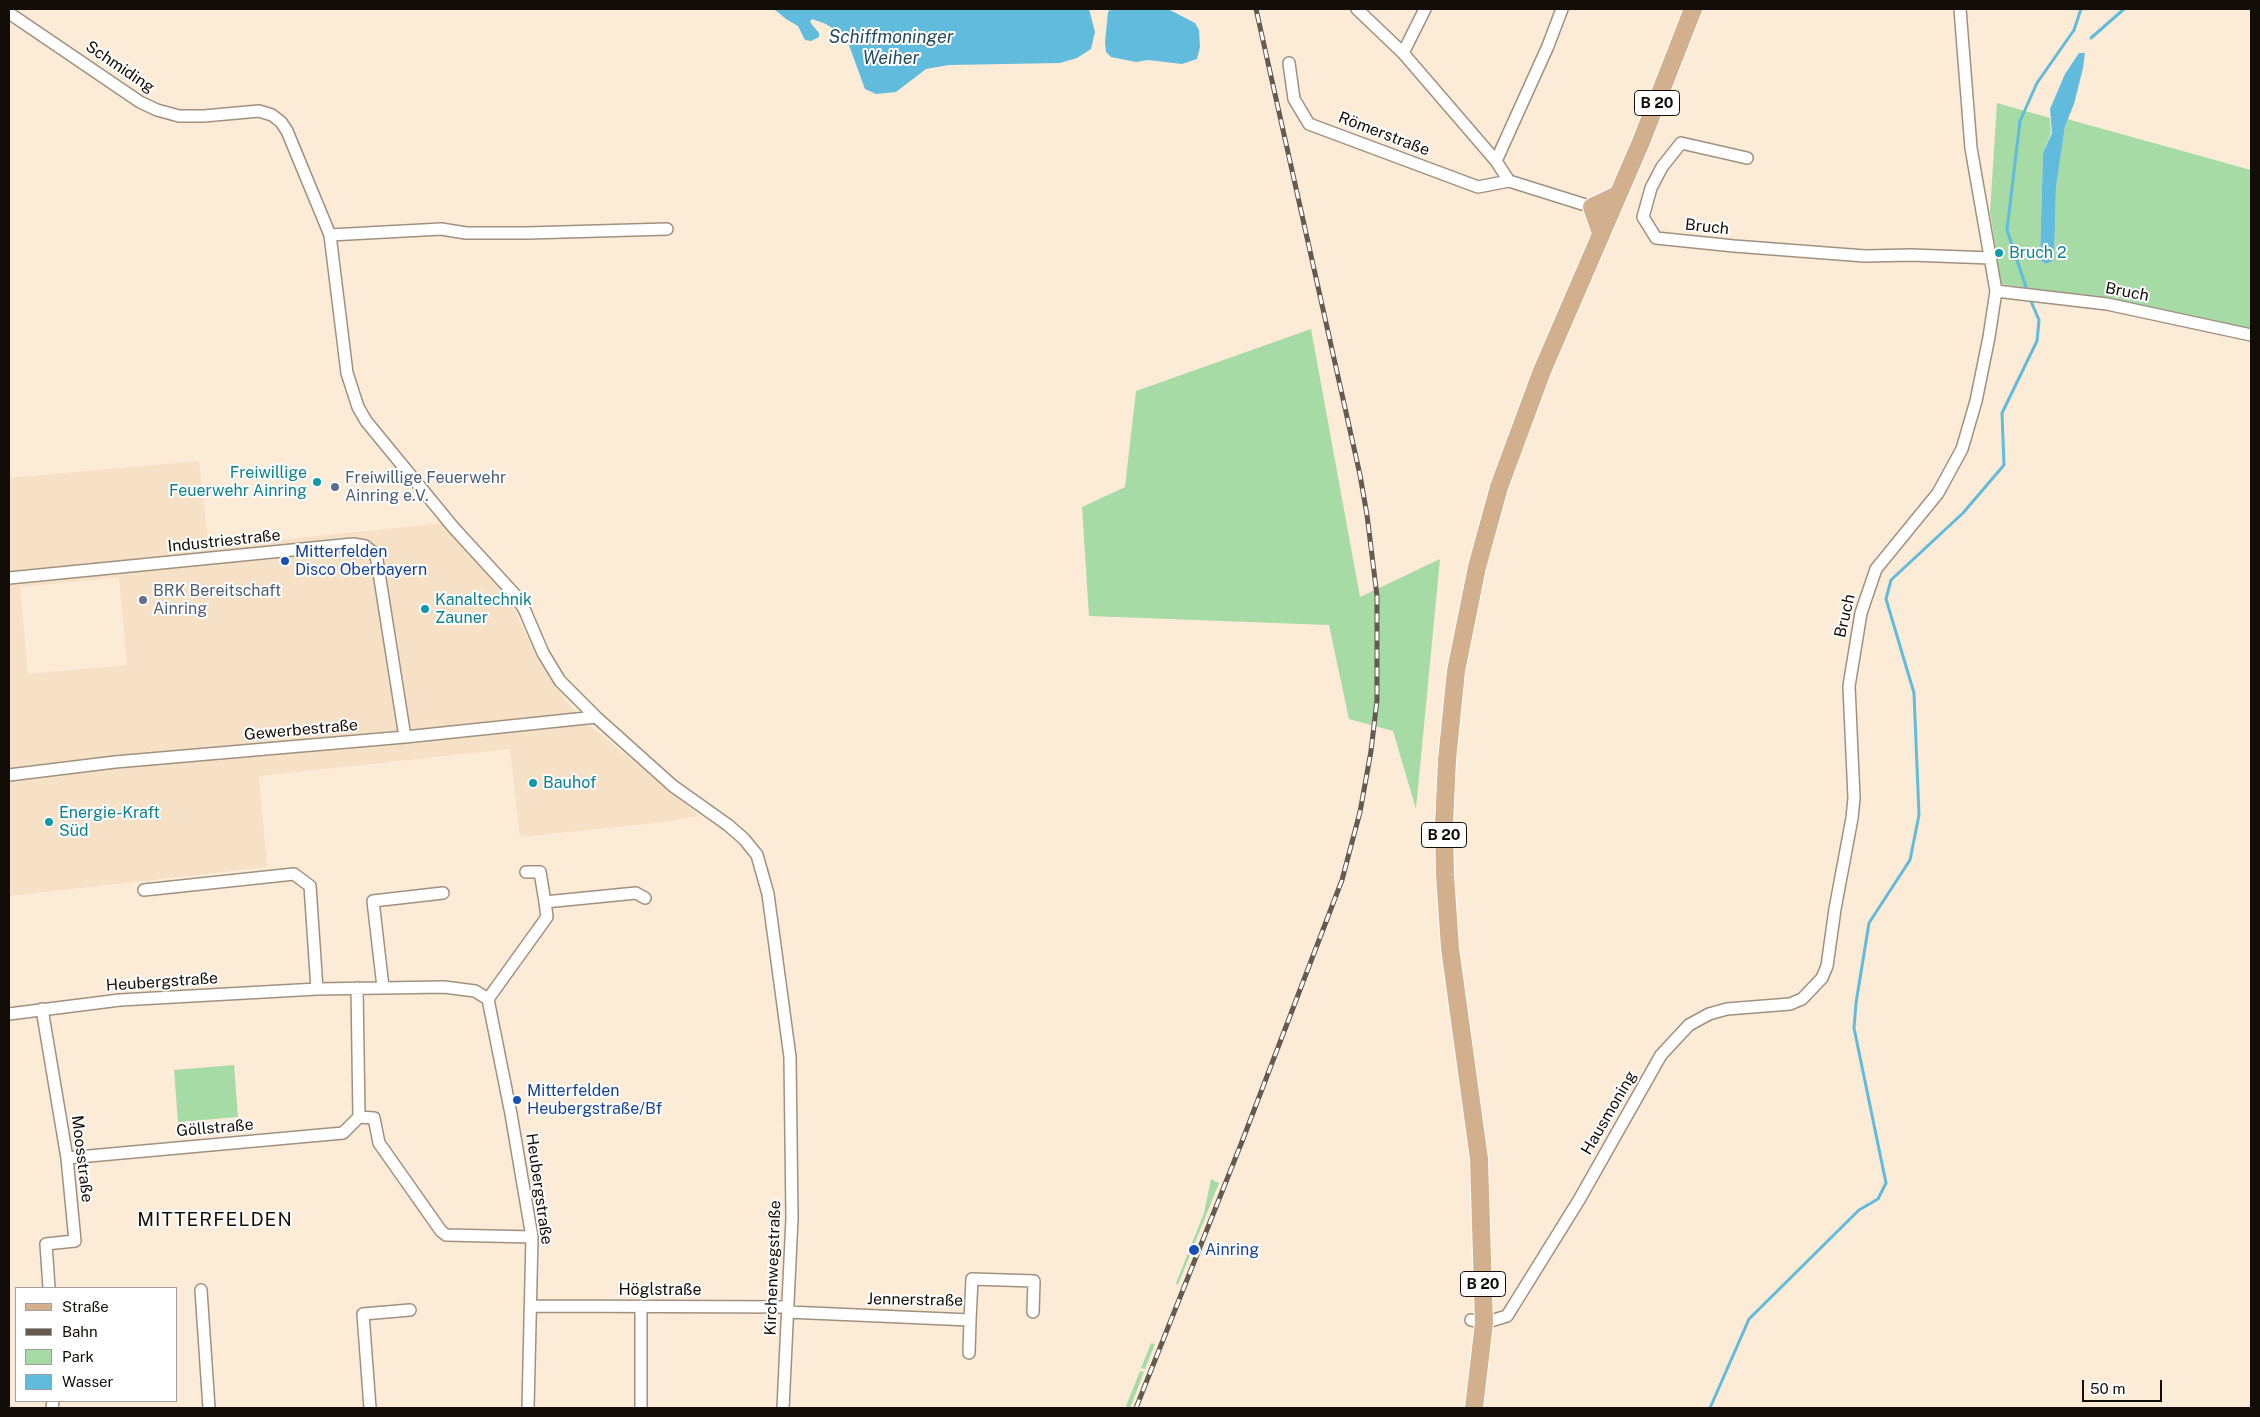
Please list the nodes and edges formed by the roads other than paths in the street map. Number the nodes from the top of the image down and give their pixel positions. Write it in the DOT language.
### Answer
graph roads {
  1 [pos="1357,9"];
  2 [pos="1425,9"];
  3 [pos="1562,9"];
  4 [pos="1693,9"];
  5 [pos="1960,9"];
  6 [pos="9,12"];
  7 [pos="1403,53"];
  8 [pos="1289,64"];
  9 [pos="281,122"];
  10 [pos="1747,158"];
  11 [pos="1496,161"];
  12 [pos="1509,182"];
  13 [pos="1617,196"];
  14 [pos="1592,207"];
  15 [pos="667,229"];
  16 [pos="1601,233"];
  17 [pos="330,235"];
  18 [pos="1991,258"];
  19 [pos="1996,291"];
  20 [pos="2251,335"];
  21 [pos="9,578"];
  22 [pos="596,718"];
  23 [pos="405,737"];
  24 [pos="9,775"];
  25 [pos="526,872"];
  26 [pos="144,890"];
  27 [pos="443,893"];
  28 [pos="645,898"];
  29 [pos="545,902"];
  30 [pos="1822,978"];
  31 [pos="383,987"];
  32 [pos="318,988"];
  33 [pos="357,988"];
  34 [pos="488,999"];
  35 [pos="42,1009"];
  36 [pos="9,1014"];
  37 [pos="359,1117"];
  38 [pos="67,1158"];
  39 [pos="532,1237"];
  40 [pos="50,1287"];
  41 [pos="200,1290"];
  42 [pos="532,1306"];
  43 [pos="641,1306"];
  44 [pos="410,1310"];
  45 [pos="788,1310"];
  46 [pos="1033,1312"];
  47 [pos="970,1320"];
  48 [pos="1478,1321"];
  49 [pos="969,1353"];
  50 [pos="209,1408"];
  51 [pos="370,1408"];
  52 [pos="528,1408"];
  53 [pos="641,1408"];
  54 [pos="783,1408"];
  55 [pos="1474,1408"];
  1 -- 7 [label="street"];
  2 -- 7 [label="street"];
  3 -- 11 [label="street"];
  4 -- 13 [label="main road, B 20"];
  5 -- 18 [label="street, Bruch"];
  6 -- 9 [label="street, Schmiding"];
  7 -- 11 [label="street"];
  8 -- 12 [label="street, Römerstraße"];
  9 -- 17 [label="street, Kirchenwegstraße"];
  10 -- 18 [label="street, Bruch"];
  11 -- 12 [label="street"];
  12 -- 14 [label="street, Römerstraße"];
  13 -- 14 [label="main road"];
  13 -- 16 [label="main road, B 20"];
  14 -- 16 [label="main road"];
  15 -- 17 [label="street"];
  16 -- 48 [label="main road, B 20"];
  17 -- 22 [label="street, Kirchenwegstraße"];
  18 -- 19 [label="street, Bruch"];
  19 -- 20 [label="street, Bruch"];
  19 -- 30 [label="street, Bruch"];
  21 -- 23 [label="street, Industriestraße"];
  22 -- 23 [label="street, Gewerbestraße"];
  22 -- 45 [label="street, Kirchenwegstraße"];
  23 -- 24 [label="street, Gewerbestraße"];
  25 -- 29 [label="street"];
  26 -- 32 [label="street"];
  27 -- 31 [label="street"];
  28 -- 29 [label="street"];
  29 -- 34 [label="street"];
  30 -- 48 [label="street, Hausmoning"];
  31 -- 33 [label="street, Heubergstraße"];
  31 -- 34 [label="street, Heubergstraße"];
  32 -- 33 [label="street, Heubergstraße"];
  32 -- 35 [label="street, Heubergstraße"];
  33 -- 37 [label="street"];
  34 -- 39 [label="street, Heubergstraße"];
  35 -- 36 [label="street, Heubergstraße"];
  35 -- 38 [label="street, Moosstraße"];
  37 -- 38 [label="street, Göllstraße"];
  37 -- 39 [label="street"];
  38 -- 40 [label="street, Moosstraße"];
  39 -- 42 [label="street, Heubergstraße"];
  41 -- 50 [label="street"];
  42 -- 43 [label="street, Höglstraße"];
  42 -- 52 [label="street, Heubergstraße"];
  43 -- 45 [label="street, Höglstraße"];
  43 -- 53 [label="street"];
  44 -- 51 [label="street"];
  45 -- 47 [label="street, Jennerstraße"];
  45 -- 54 [label="street, Kirchenwegstraße"];
  46 -- 47 [label="street, Jennerstraße"];
  47 -- 49 [label="street"];
  48 -- 55 [label="main road, B 20"];
}
